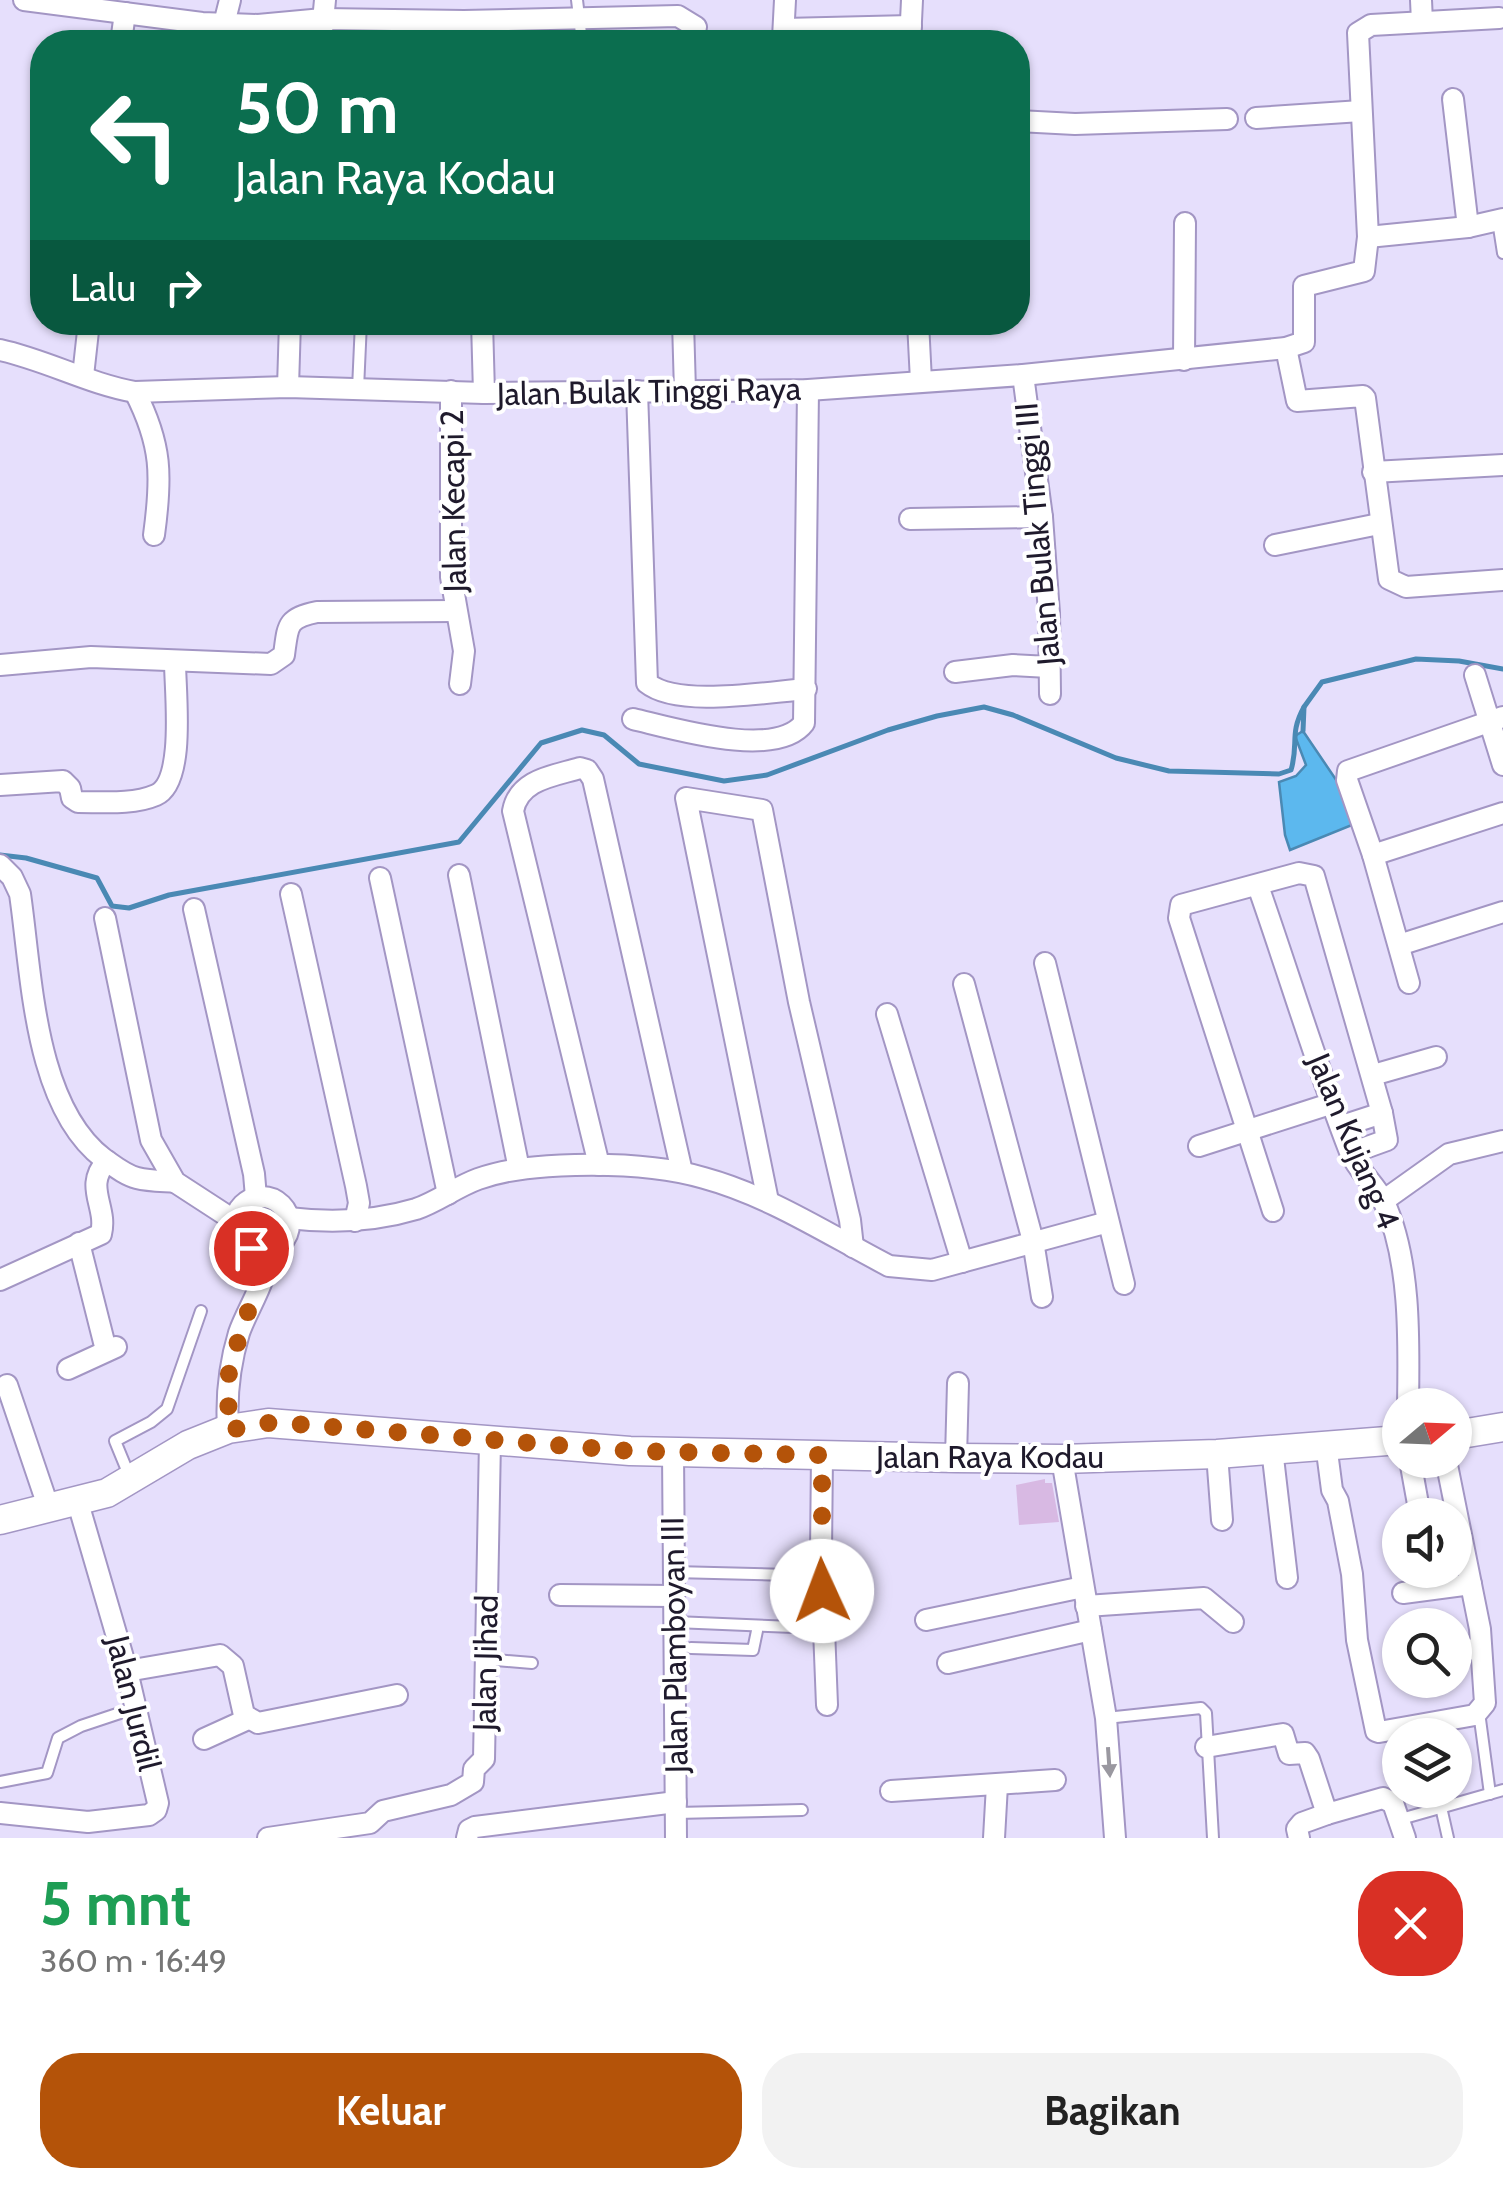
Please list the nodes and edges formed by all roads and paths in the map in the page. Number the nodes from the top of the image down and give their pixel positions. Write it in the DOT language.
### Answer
graph roads {
  1 [pos="24,0"];
  2 [pos="230,0"];
  3 [pos="785,0"];
  4 [pos="912,0"];
  5 [pos="1421,0"];
  6 [pos="324,10"];
  7 [pos="578,10"];
  8 [pos="125,13"];
  9 [pos="1498,18"];
  10 [pos="1422,22"];
  11 [pos="224,24"];
  12 [pos="696,27"];
  13 [pos="123,30"];
  14 [pos="783,30"];
  15 [pos="911,30"];
  16 [pos="1453,100"];
  17 [pos="1362,111"];
  18 [pos="1256,118"];
  19 [pos="1227,119"];
  20 [pos="1030,122"];
  21 [pos="1500,220"];
  22 [pos="1185,223"];
  23 [pos="1468,226"];
  24 [pos="1368,237"];
  25 [pos="1503,253"];
  26 [pos="88,335"];
  27 [pos="290,335"];
  28 [pos="360,335"];
  29 [pos="482,335"];
  30 [pos="683,335"];
  31 [pos="919,335"];
  32 [pos="1294,346"];
  33 [pos="0,350"];
  34 [pos="1184,360"];
  35 [pos="1023,375"];
  36 [pos="83,376"];
  37 [pos="921,381"];
  38 [pos="288,387"];
  39 [pos="358,389"];
  40 [pos="808,390"];
  41 [pos="450,391"];
  42 [pos="637,391"];
  43 [pos="134,392"];
  44 [pos="484,392"];
  45 [pos="685,392"];
  46 [pos="1503,465"];
  47 [pos="1374,472"];
  48 [pos="1042,517"];
  49 [pos="910,520"];
  50 [pos="1379,524"];
  51 [pos="154,535"];
  52 [pos="1275,545"];
  53 [pos="1503,580"];
  54 [pos="456,611"];
  55 [pos="175,662"];
  56 [pos="0,665"];
  57 [pos="1049,667"];
  58 [pos="955,672"];
  59 [pos="1475,676"];
  60 [pos="460,684"];
  61 [pos="806,689"];
  62 [pos="1050,694"];
  63 [pos="633,719"];
  64 [pos="1496,719"];
  65 [pos="1503,765"];
  66 [pos="0,785"];
  67 [pos="1503,813"];
  68 [pos="1373,855"];
  69 [pos="0,864"];
  70 [pos="459,875"];
  71 [pos="380,878"];
  72 [pos="1258,886"];
  73 [pos="291,894"];
  74 [pos="194,909"];
  75 [pos="1503,912"];
  76 [pos="105,918"];
  77 [pos="1399,944"];
  78 [pos="1045,963"];
  79 [pos="1409,983"];
  80 [pos="964,984"];
  81 [pos="887,1014"];
  82 [pos="1436,1058"];
  83 [pos="1374,1075"];
  84 [pos="1333,1103"];
  85 [pos="1382,1113"];
  86 [pos="1342,1126"];
  87 [pos="1247,1130"];
  88 [pos="1503,1141"];
  89 [pos="1200,1146"];
  90 [pos="1351,1153"];
  91 [pos="107,1161"];
  92 [pos="598,1165"];
  93 [pos="519,1169"];
  94 [pos="682,1172"];
  95 [pos="175,1182"];
  96 [pos="448,1194"];
  97 [pos="256,1197"];
  98 [pos="768,1201"];
  99 [pos="1384,1201"];
  100 [pos="1273,1211"];
  101 [pos="288,1218"];
  102 [pos="235,1221"];
  103 [pos="355,1221"];
  104 [pos="1108,1222"];
  105 [pos="1033,1241"];
  106 [pos="79,1243"];
  107 [pos="853,1248"];
  108 [pos="259,1249"];
  109 [pos="962,1262"];
  110 [pos="0,1280"];
  111 [pos="1124,1284"];
  112 [pos="1042,1297"];
  113 [pos="201,1310"];
  114 [pos="68,1369"];
  115 [pos="958,1383"];
  116 [pos="7,1386"];
  117 [pos="1408,1388"];
  118 [pos="1503,1426"];
  119 [pos="228,1430"];
  120 [pos="1472,1432"];
  121 [pos="1382,1441"];
  122 [pos="490,1442"];
  123 [pos="1326,1444"];
  124 [pos="1272,1449"];
  125 [pos="673,1452"];
  126 [pos="1218,1454"];
  127 [pos="822,1455"];
  128 [pos="956,1458"];
  129 [pos="1062,1458"];
  130 [pos="132,1480"];
  131 [pos="78,1503"];
  132 [pos="49,1509"];
  133 [pos="0,1520"];
  134 [pos="1222,1520"];
  135 [pos="672,1572"];
  136 [pos="1286,1578"];
  137 [pos="1441,1588"];
  138 [pos="1472,1588"];
  139 [pos="1403,1593"];
  140 [pos="560,1595"];
  141 [pos="674,1596"];
  142 [pos="1085,1596"];
  143 [pos="926,1620"];
  144 [pos="675,1622"];
  145 [pos="1233,1622"];
  146 [pos="758,1626"];
  147 [pos="1090,1630"];
  148 [pos="690,1648"];
  149 [pos="1480,1648"];
  150 [pos="1472,1649"];
  151 [pos="484,1659"];
  152 [pos="532,1663"];
  153 [pos="948,1663"];
  154 [pos="127,1671"];
  155 [pos="398,1695"];
  156 [pos="827,1704"];
  157 [pos="136,1708"];
  158 [pos="1479,1712"];
  159 [pos="1106,1718"];
  160 [pos="248,1719"];
  161 [pos="204,1739"];
  162 [pos="1206,1747"];
  163 [pos="1054,1780"];
  164 [pos="0,1782"];
  165 [pos="997,1785"];
  166 [pos="1503,1790"];
  167 [pos="891,1791"];
  168 [pos="1490,1794"];
  169 [pos="1472,1799"];
  170 [pos="676,1808"];
  171 [pos="1441,1808"];
  172 [pos="802,1810"];
  173 [pos="0,1814"];
  174 [pos="1327,1814"];
  175 [pos="140,1828"];
  176 [pos="1403,1829"];
  177 [pos="268,1838"];
  178 [pos="467,1838"];
  179 [pos="676,1838"];
  180 [pos="994,1838"];
  181 [pos="1115,1838"];
  182 [pos="1213,1838"];
  183 [pos="1299,1838"];
  184 [pos="1448,1838"];
  1 -- 8 [label="street"];
  2 -- 11 [label="street"];
  3 -- 14 [label="street"];
  4 -- 15 [label="street"];
  5 -- 10 [label="street"];
  6 -- 7 [label="street"];
  6 -- 11 [label="street"];
  7 -- 12 [label="street"];
  8 -- 11 [label="street"];
  8 -- 13 [label="street"];
  9 -- 10 [label="street"];
  10 -- 17 [label="street"];
  16 -- 23 [label="street"];
  17 -- 18 [label="street"];
  17 -- 24 [label="street"];
  19 -- 20 [label="street"];
  21 -- 23 [label="street"];
  21 -- 25 [label="lane"];
  22 -- 34 [label="street"];
  23 -- 24 [label="street"];
  24 -- 32 [label="street"];
  26 -- 36 [label="street"];
  27 -- 38 [label="street"];
  28 -- 39 [label="lane"];
  29 -- 44 [label="street"];
  30 -- 45 [label="street"];
  31 -- 37 [label="street"];
  32 -- 34 [label="street, Jalan Bulak Tinggi Raya"];
  32 -- 47 [label="street"];
  33 -- 36 [label="street, Jalan Bulak Tinggi Raya"];
  34 -- 35 [label="street, Jalan Bulak Tinggi Raya"];
  35 -- 37 [label="street, Jalan Bulak Tinggi Raya"];
  35 -- 48 [label="street, Jalan Bulak Tinggi III"];
  36 -- 43 [label="street, Jalan Bulak Tinggi Raya"];
  37 -- 40 [label="street, Jalan Bulak Tinggi Raya"];
  38 -- 39 [label="street, Jalan Bulak Tinggi Raya"];
  38 -- 43 [label="street, Jalan Bulak Tinggi Raya"];
  39 -- 41 [label="street, Jalan Bulak Tinggi Raya"];
  40 -- 45 [label="street, Jalan Bulak Tinggi Raya"];
  40 -- 61 [label="street"];
  41 -- 44 [label="street, Jalan Bulak Tinggi Raya"];
  41 -- 54 [label="street, Jalan Kecapi 2"];
  42 -- 44 [label="street, Jalan Bulak Tinggi Raya"];
  42 -- 45 [label="street, Jalan Bulak Tinggi Raya"];
  42 -- 61 [label="street"];
  43 -- 51 [label="street"];
  46 -- 47 [label="street"];
  47 -- 50 [label="street"];
  48 -- 49 [label="street"];
  48 -- 57 [label="street, Jalan Bulak Tinggi III"];
  50 -- 52 [label="street"];
  50 -- 53 [label="street"];
  54 -- 55 [label="street, Jalan Kecapi 2"];
  54 -- 60 [label="street, Jalan Kecapi 2"];
  55 -- 56 [label="street"];
  55 -- 66 [label="street"];
  57 -- 58 [label="street"];
  57 -- 62 [label="street, Jalan Bulak Tinggi III"];
  59 -- 64 [label="street"];
  61 -- 63 [label="street"];
  64 -- 65 [label="street"];
  64 -- 68 [label="street"];
  67 -- 68 [label="street"];
  68 -- 77 [label="street"];
  69 -- 91 [label="street"];
  70 -- 93 [label="street"];
  71 -- 96 [label="street"];
  72 -- 83 [label="street"];
  72 -- 84 [label="street, Jalan Kujang 4"];
  72 -- 87 [label="street"];
  73 -- 103 [label="street"];
  74 -- 97 [label="street"];
  75 -- 77 [label="street"];
  76 -- 95 [label="street"];
  77 -- 79 [label="street"];
  78 -- 104 [label="street"];
  80 -- 105 [label="street"];
  81 -- 109 [label="street"];
  82 -- 83 [label="street"];
  83 -- 85 [label="street"];
  84 -- 86 [label="street, Jalan Kujang 4"];
  84 -- 87 [label="street"];
  85 -- 86 [label="street"];
  85 -- 90 [label="street"];
  86 -- 90 [label="street, Jalan Kujang 4"];
  87 -- 89 [label="street"];
  87 -- 100 [label="street"];
  88 -- 99 [label="street"];
  90 -- 99 [label="street, Jalan Kujang 4"];
  91 -- 95 [label="street"];
  91 -- 106 [label="street"];
  92 -- 93 [label="street"];
  92 -- 94 [label="street"];
  92 -- 94 [label="street"];
  93 -- 96 [label="street"];
  94 -- 98 [label="street"];
  95 -- 102 [label="street"];
  96 -- 103 [label="street"];
  97 -- 101 [label="street"];
  97 -- 102 [label="street"];
  98 -- 107 [label="street"];
  98 -- 107 [label="street"];
  99 -- 117 [label="street, Jalan Kujang 4"];
  101 -- 103 [label="street"];
  101 -- 108 [label="street"];
  102 -- 108 [label="street"];
  104 -- 105 [label="street"];
  104 -- 111 [label="street"];
  105 -- 109 [label="street"];
  105 -- 112 [label="street"];
  106 -- 110 [label="street"];
  106 -- 114 [label="street"];
  107 -- 109 [label="street"];
  108 -- 119 [label="street"];
  113 -- 130 [label="lane"];
  115 -- 128 [label="street"];
  116 -- 132 [label="street"];
  118 -- 120 [label="street"];
  119 -- 122 [label="street, Jalan Raya Kodau"];
  119 -- 130 [label="street, Jalan Raya Kodau"];
  121 -- 123 [label="street, Jalan Raya Kodau"];
  122 -- 125 [label="street, Jalan Raya Kodau"];
  122 -- 151 [label="street, Jalan Jihad"];
  123 -- 124 [label="street, Jalan Raya Kodau"];
  123 -- 158 [label="street"];
  124 -- 126 [label="street, Jalan Raya Kodau"];
  124 -- 136 [label="street"];
  125 -- 127 [label="street, Jalan Raya Kodau"];
  125 -- 135 [label="street, Jalan Plamboyan III"];
  126 -- 129 [label="street, Jalan Raya Kodau"];
  126 -- 134 [label="street"];
  127 -- 128 [label="street, Jalan Raya Kodau"];
  127 -- 156 [label="street"];
  128 -- 129 [label="street, Jalan Raya Kodau"];
  129 -- 142 [label="street"];
  130 -- 131 [label="street, Jalan Raya Kodau"];
  131 -- 132 [label="street, Jalan Raya Kodau"];
  131 -- 154 [label="street, Jalan Jurdil"];
  132 -- 133 [label="street, Jalan Raya Kodau"];
  135 -- 141 [label="street, Jalan Plamboyan III"];
  135 -- 146 [label="lane"];
  137 -- 139 [label="street"];
  138 -- 149 [label="street"];
  140 -- 141 [label="street"];
  141 -- 144 [label="street, Jalan Plamboyan III"];
  142 -- 143 [label="street"];
  142 -- 145 [label="street"];
  142 -- 147 [label="street"];
  144 -- 146 [label="lane"];
  144 -- 170 [label="street, Jalan Plamboyan III"];
  146 -- 148 [label="lane"];
  147 -- 153 [label="street"];
  147 -- 159 [label="street"];
  149 -- 150 [label="street"];
  149 -- 158 [label="street"];
  151 -- 152 [label="lane"];
  151 -- 177 [label="street, Jalan Jihad"];
  154 -- 157 [label="street, Jalan Jurdil"];
  154 -- 160 [label="street"];
  155 -- 160 [label="street"];
  157 -- 164 [label="lane"];
  157 -- 175 [label="street, Jalan Jurdil"];
  158 -- 168 [label="lane"];
  159 -- 162 [label="lane"];
  159 -- 181 [label="street, one-way"];
  160 -- 161 [label="street"];
  162 -- 174 [label="street"];
  162 -- 182 [label="lane"];
  163 -- 165 [label="street"];
  165 -- 167 [label="street"];
  165 -- 180 [label="street"];
  166 -- 168 [label="lane"];
  168 -- 169 [label="lane"];
  170 -- 172 [label="lane"];
  170 -- 178 [label="street"];
  170 -- 179 [label="street, Jalan Plamboyan III"];
  171 -- 176 [label="lane"];
  171 -- 184 [label="lane"];
  173 -- 175 [label="street, Jalan Jurdil"];
  174 -- 176 [label="street"];
  174 -- 183 [label="street"];
}
